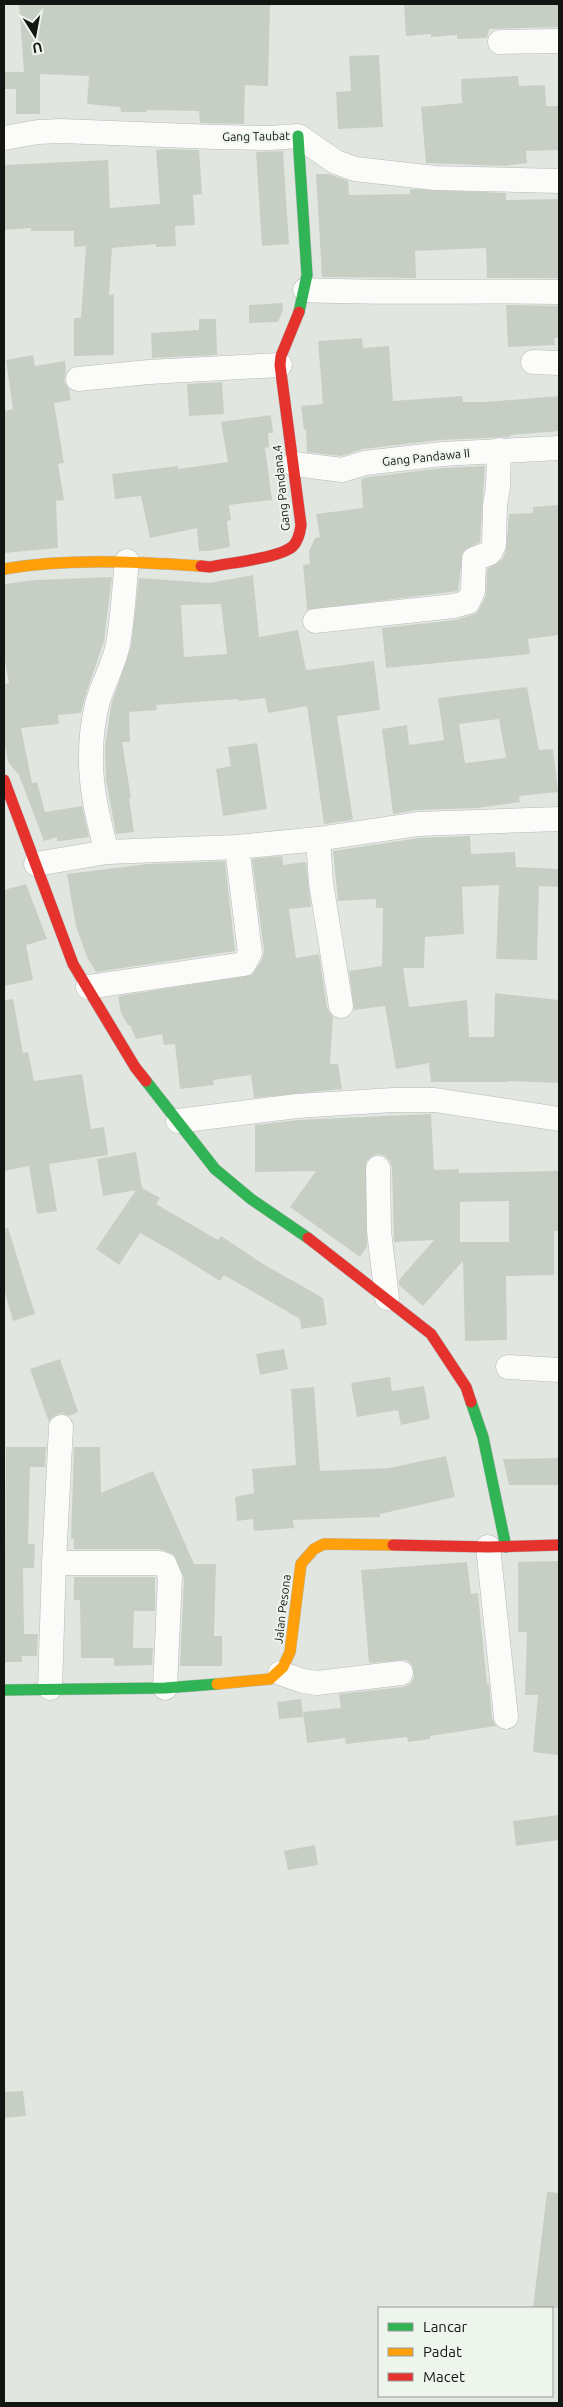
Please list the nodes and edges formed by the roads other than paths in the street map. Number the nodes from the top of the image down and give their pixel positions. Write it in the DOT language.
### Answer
graph roads {
  1 [pos="559,41"];
  2 [pos="500,42"];
  3 [pos="4,136"];
  4 [pos="298,136"];
  5 [pos="559,181"];
  6 [pos="305,290"];
  7 [pos="559,292"];
  8 [pos="533,362"];
  9 [pos="559,363"];
  10 [pos="280,366"];
  11 [pos="78,379"];
  12 [pos="559,448"];
  13 [pos="499,450"];
  14 [pos="294,464"];
  15 [pos="127,561"];
  16 [pos="4,569"];
  17 [pos="316,621"];
  18 [pos="4,780"];
  19 [pos="559,819"];
  20 [pos="318,839"];
  21 [pos="236,847"];
  22 [pos="107,852"];
  23 [pos="36,864"];
  24 [pos="88,987"];
  25 [pos="341,1006"];
  26 [pos="559,1119"];
  27 [pos="178,1121"];
  28 [pos="378,1168"];
  29 [pos="387,1298"];
  30 [pos="508,1367"];
  31 [pos="559,1370"];
  32 [pos="61,1427"];
  33 [pos="559,1545"];
  34 [pos="497,1547"];
  35 [pos="54,1563"];
  36 [pos="280,1672"];
  37 [pos="401,1674"];
  38 [pos="50,1688"];
  39 [pos="165,1688"];
  40 [pos="4,1690"];
  41 [pos="506,1717"];
  1 -- 2 [label="street"];
  3 -- 4 [label="street, Gang Taubat"];
  4 -- 5 [label="street, Gang Taubat"];
  4 -- 6 [label="street, Gang Pandana.4"];
  6 -- 7 [label="street"];
  6 -- 10 [label="street, Gang Pandana.4"];
  8 -- 9 [label="street"];
  10 -- 11 [label="street"];
  10 -- 14 [label="street, Gang Pandana.4"];
  12 -- 13 [label="street, Gang Pandawa II"];
  13 -- 14 [label="street, Gang Pandawa II"];
  13 -- 17 [label="street"];
  14 -- 15 [label="street, Gang Pandana.4"];
  15 -- 16 [label="street, Gang Pandana.4"];
  15 -- 22 [label="street"];
  18 -- 23 [label="street"];
  19 -- 20 [label="street"];
  20 -- 21 [label="street"];
  20 -- 25 [label="street"];
  21 -- 22 [label="street"];
  21 -- 24 [label="street"];
  22 -- 23 [label="street"];
  23 -- 24 [label="street"];
  24 -- 27 [label="street"];
  26 -- 27 [label="street"];
  27 -- 29 [label="street"];
  28 -- 29 [label="street"];
  29 -- 34 [label="street"];
  30 -- 31 [label="street"];
  32 -- 35 [label="street"];
  33 -- 34 [label="street, Jalan Pesona"];
  34 -- 36 [label="street, Jalan Pesona"];
  34 -- 41 [label="street"];
  35 -- 38 [label="street"];
  35 -- 39 [label="street"];
  36 -- 37 [label="street"];
  36 -- 39 [label="street"];
  38 -- 39 [label="street"];
  38 -- 40 [label="street"];
}
